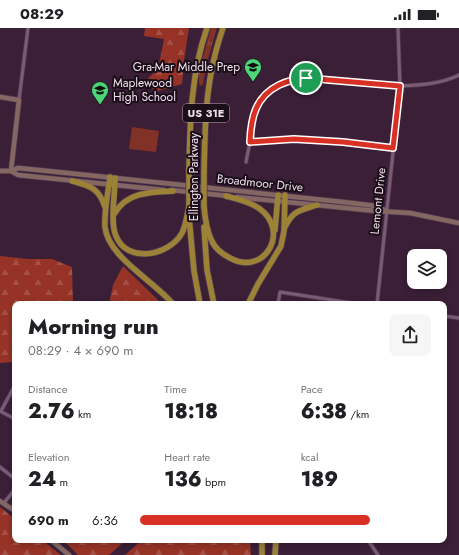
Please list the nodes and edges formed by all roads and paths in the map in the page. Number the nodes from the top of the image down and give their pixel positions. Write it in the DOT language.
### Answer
graph roads {
  1 [pos="28,28"];
  2 [pos="207,28"];
  3 [pos="223,28"];
  4 [pos="226,28"];
  5 [pos="398,28"];
  6 [pos="214,55"];
  7 [pos="459,75"];
  8 [pos="400,86"];
  9 [pos="0,97"];
  10 [pos="19,100"];
  11 [pos="250,142"];
  12 [pos="393,148"];
  13 [pos="246,162"];
  14 [pos="0,171"];
  15 [pos="11,171"];
  16 [pos="112,178"];
  17 [pos="72,181"];
  18 [pos="112,184"];
  19 [pos="173,191"];
  20 [pos="226,196"];
  21 [pos="278,198"];
  22 [pos="285,198"];
  23 [pos="317,205"];
  24 [pos="189,206"];
  25 [pos="204,206"];
  26 [pos="106,209"];
  27 [pos="386,211"];
  28 [pos="114,217"];
  29 [pos="459,223"];
  30 [pos="284,231"];
  31 [pos="273,238"];
  32 [pos="170,301"];
  33 [pos="200,301"];
  34 [pos="213,301"];
  35 [pos="250,301"];
  36 [pos="278,301"];
  37 [pos="338,301"];
  38 [pos="377,301"];
  39 [pos="447,316"];
  40 [pos="459,318"];
  41 [pos="12,390"];
  42 [pos="0,411"];
  43 [pos="12,417"];
  44 [pos="0,467"];
  45 [pos="12,477"];
  46 [pos="12,492"];
  47 [pos="2,502"];
  48 [pos="12,510"];
  49 [pos="55,543"];
  50 [pos="262,543"];
  51 [pos="276,543"];
  52 [pos="370,543"];
  53 [pos="69,555"];
  54 [pos="262,555"];
  55 [pos="275,555"];
  56 [pos="378,555"];
  1 -- 10 [label="street"];
  2 -- 24 [label="highway, Ellington Parkway / US 31E, bridge"];
  3 -- 6 [label="highway, Ellington Parkway / US 31E"];
  4 -- 6 [label="highway"];
  5 -- 8 [label="street, Lemont Drive"];
  6 -- 25 [label="highway, Ellington Parkway / US 31E, bridge"];
  7 -- 8 [label="street"];
  8 -- 11 [label="street"];
  8 -- 12 [label="street, Lemont Drive"];
  9 -- 10 [label="main road"];
  10 -- 15 [label="main road"];
  11 -- 12 [label="street"];
  11 -- 13 [label="street"];
  12 -- 27 [label="street, Lemont Drive"];
  14 -- 15 [label="main road, Broadmoor Drive"];
  15 -- 16 [label="main road, Broadmoor Drive"];
  15 -- 17 [label="main road, Broadmoor Drive"];
  16 -- 18 [label="highway"];
  16 -- 21 [label="main road, Broadmoor Drive"];
  17 -- 18 [label="main road, Broadmoor Drive"];
  17 -- 26 [label="highway"];
  18 -- 19 [label="main road, Broadmoor Drive"];
  18 -- 26 [label="highway"];
  18 -- 28 [label="highway"];
  19 -- 20 [label="main road, Broadmoor Drive"];
  19 -- 28 [label="highway"];
  20 -- 21 [label="main road, Broadmoor Drive"];
  20 -- 31 [label="highway"];
  21 -- 22 [label="main road, Broadmoor Drive"];
  21 -- 31 [label="highway"];
  22 -- 23 [label="main road, Broadmoor Drive"];
  22 -- 27 [label="main road, Broadmoor Drive"];
  22 -- 30 [label="highway"];
  23 -- 27 [label="main road, Broadmoor Drive"];
  23 -- 30 [label="highway"];
  24 -- 28 [label="highway"];
  24 -- 33 [label="highway, Ellington Parkway / US 31E"];
  25 -- 31 [label="highway"];
  25 -- 34 [label="highway, Ellington Parkway / US 31E"];
  26 -- 32 [label="highway"];
  27 -- 29 [label="main road, Broadmoor Drive"];
  27 -- 38 [label="street, Lemont Drive"];
  30 -- 35 [label="highway"];
  36 -- 37 [label="street"];
  39 -- 40 [label="street"];
  41 -- 42 [label="street"];
  42 -- 43 [label="street"];
  44 -- 45 [label="street"];
  46 -- 47 [label="street"];
  47 -- 48 [label="main road"];
  49 -- 53 [label="main road"];
  50 -- 54 [label="highway"];
  51 -- 55 [label="highway"];
  52 -- 56 [label="street"];
}
